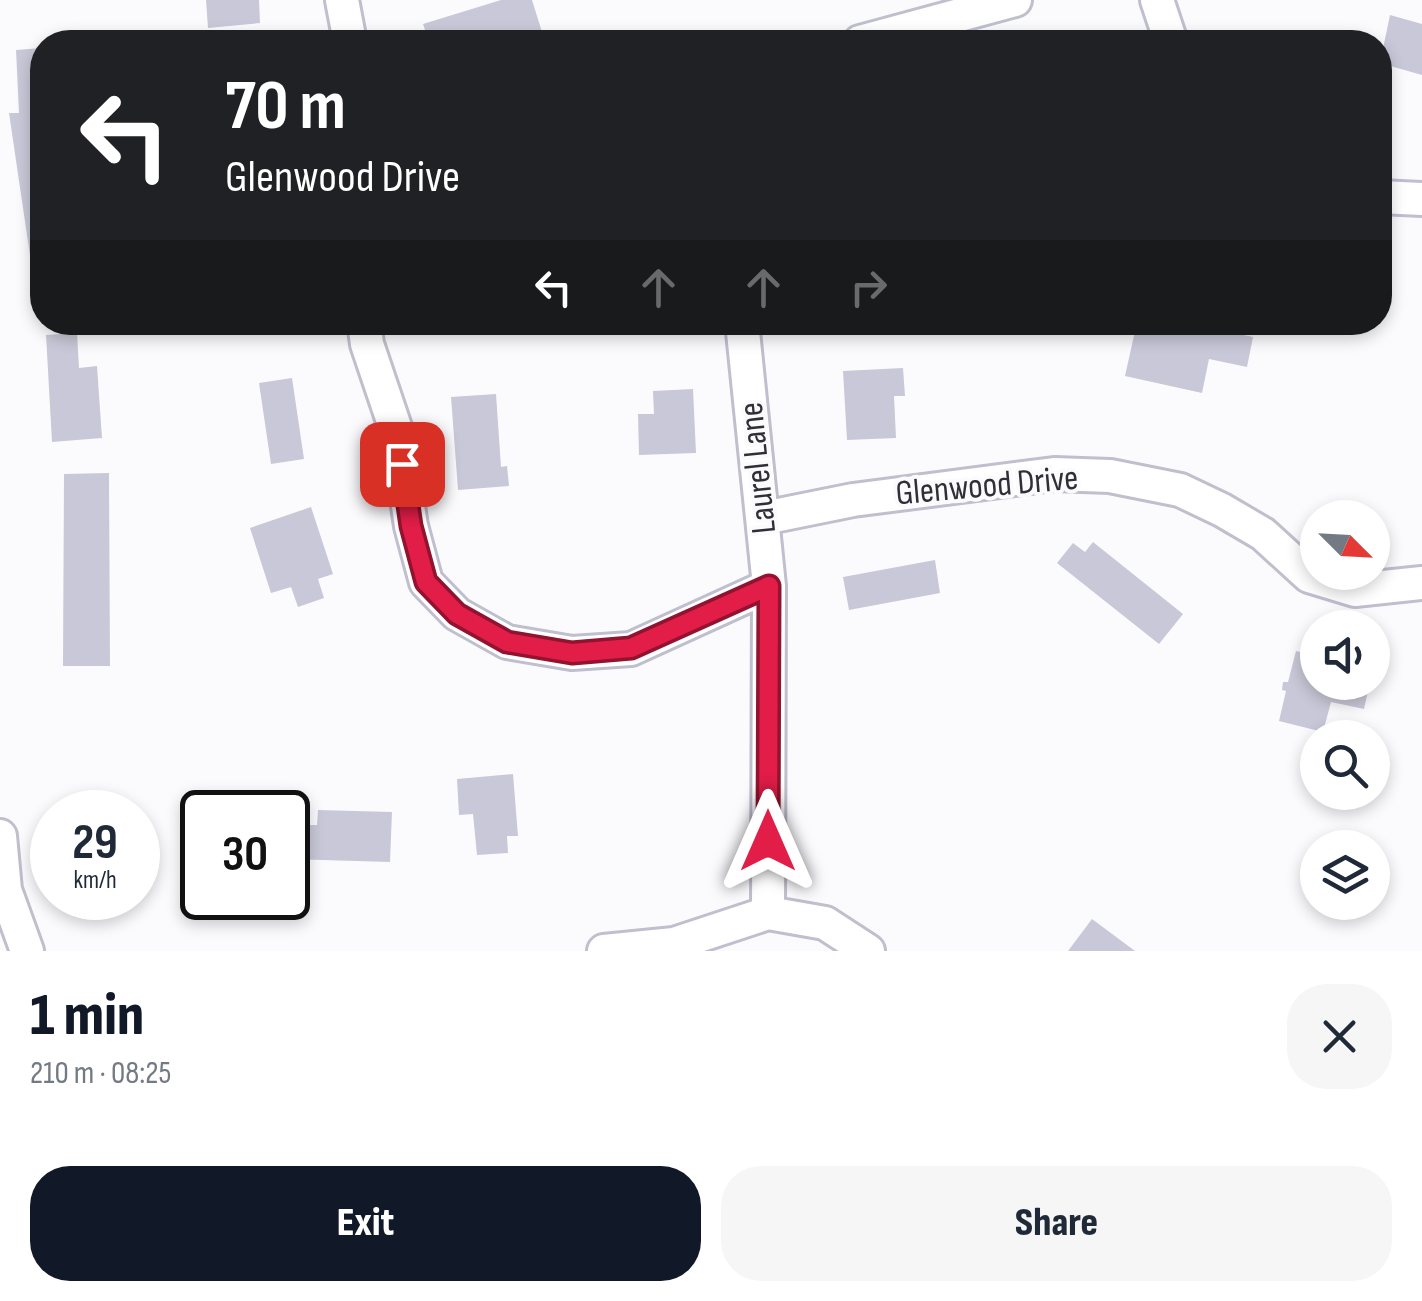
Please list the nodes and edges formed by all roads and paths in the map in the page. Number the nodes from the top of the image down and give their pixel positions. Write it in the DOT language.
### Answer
graph roads {
  1 [pos="342,0"];
  2 [pos="1015,0"];
  3 [pos="1157,0"];
  4 [pos="348,30"];
  5 [pos="904,30"];
  6 [pos="1166,30"];
  7 [pos="1392,198"];
  8 [pos="1422,199"];
  9 [pos="366,335"];
  10 [pos="743,335"];
  11 [pos="764,518"];
  12 [pos="1422,583"];
  13 [pos="769,586"];
  14 [pos="0,836"];
  15 [pos="768,914"];
  16 [pos="27,951"];
  17 [pos="604,951"];
  18 [pos="868,951"];
  1 -- 4 [label="street"];
  2 -- 5 [label="street"];
  3 -- 6 [label="street"];
  7 -- 8 [label="street"];
  9 -- 13 [label="street"];
  10 -- 11 [label="street, Laurel Lane"];
  11 -- 12 [label="street, Glenwood Drive"];
  11 -- 13 [label="street, Laurel Lane"];
  13 -- 15 [label="street, Laurel Lane"];
  14 -- 16 [label="street"];
  15 -- 17 [label="street"];
  15 -- 18 [label="street"];
}
